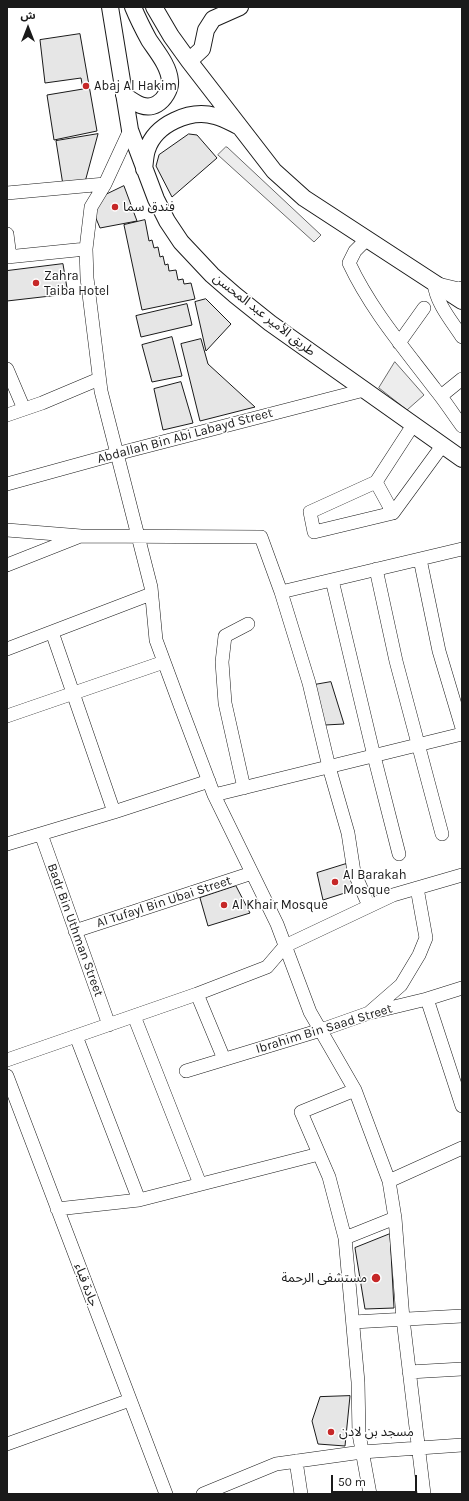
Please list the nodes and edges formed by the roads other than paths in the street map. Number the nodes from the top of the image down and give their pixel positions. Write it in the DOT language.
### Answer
graph roads {
  1 [pos="110,7"];
  2 [pos="133,7"];
  3 [pos="154,7"];
  4 [pos="240,7"];
  5 [pos="189,61"];
  6 [pos="124,95"];
  7 [pos="241,128"];
  8 [pos="130,130"];
  9 [pos="144,168"];
  10 [pos="105,184"];
  11 [pos="7,193"];
  12 [pos="7,234"];
  13 [pos="367,239"];
  14 [pos="86,250"];
  15 [pos="8,257"];
  16 [pos="434,283"];
  17 [pos="462,288"];
  18 [pos="462,301"];
  19 [pos="424,308"];
  20 [pos="462,336"];
  21 [pos="398,343"];
  22 [pos="7,369"];
  23 [pos="99,379"];
  24 [pos="462,379"];
  25 [pos="364,390"];
  26 [pos="440,396"];
  27 [pos="24,409"];
  28 [pos="7,415"];
  29 [pos="413,425"];
  30 [pos="462,426"];
  31 [pos="442,446"];
  32 [pos="116,454"];
  33 [pos="462,459"];
  34 [pos="376,482"];
  35 [pos="7,484"];
  36 [pos="392,513"];
  37 [pos="7,530"];
  38 [pos="81,536"];
  39 [pos="137,537"];
  40 [pos="462,549"];
  41 [pos="420,559"];
  42 [pos="7,565"];
  43 [pos="376,569"];
  44 [pos="332,580"];
  45 [pos="281,592"];
  46 [pos="151,594"];
  47 [pos="248,624"];
  48 [pos="52,632"];
  49 [pos="7,649"];
  50 [pos="164,662"];
  51 [pos="73,692"];
  52 [pos="7,716"];
  53 [pos="462,728"];
  54 [pos="462,734"];
  55 [pos="419,745"];
  56 [pos="374,756"];
  57 [pos="329,767"];
  58 [pos="209,781"];
  59 [pos="244,788"];
  60 [pos="214,795"];
  61 [pos="114,812"];
  62 [pos="41,834"];
  63 [pos="442,834"];
  64 [pos="7,844"];
  65 [pos="398,854"];
  66 [pos="252,873"];
  67 [pos="462,875"];
  68 [pos="417,888"];
  69 [pos="368,906"];
  70 [pos="75,931"];
  71 [pos="285,946"];
  72 [pos="462,988"];
  73 [pos="197,994"];
  74 [pos="426,999"];
  75 [pos="368,1013"];
  76 [pos="134,1016"];
  77 [pos="109,1025"];
  78 [pos="321,1030"];
  79 [pos="76,1036"];
  80 [pos="224,1059"];
  81 [pos="7,1060"];
  82 [pos="186,1071"];
  83 [pos="7,1078"];
  84 [pos="355,1090"];
  85 [pos="462,1106"];
  86 [pos="462,1148"];
  87 [pos="319,1154"];
  88 [pos="389,1181"];
  89 [pos="200,1184"];
  90 [pos="139,1200"];
  91 [pos="57,1209"];
  92 [pos="395,1218"];
  93 [pos="345,1238"];
  94 [pos="462,1316"];
  95 [pos="403,1319"];
  96 [pos="353,1322"];
  97 [pos="462,1369"];
  98 [pos="409,1372"];
  99 [pos="130,1400"];
  100 [pos="7,1444"];
  101 [pos="462,1445"];
  102 [pos="418,1448"];
  103 [pos="362,1452"];
  104 [pos="296,1461"];
  105 [pos="166,1494"];
  106 [pos="203,1494"];
  107 [pos="301,1494"];
  108 [pos="370,1494"];
  109 [pos="424,1494"];
  1 -- 6 [label="main road, طريق الأمير عبد المحسن"];
  2 -- 6 [label="main road"];
  3 -- 5 [label="main road"];
  4 -- 5 [label="main road"];
  5 -- 7 [label="main road"];
  6 -- 8 [label="main road, طريق الأمير عبد المحسن"];
  7 -- 9 [label="main road"];
  7 -- 13 [label="main road"];
  8 -- 9 [label="main road, طريق الأمير عبد المحسن"];
  8 -- 10 [label="street"];
  9 -- 25 [label="main road, طريق الأمير عبد المحسن"];
  10 -- 11 [label="street"];
  10 -- 14 [label="street"];
  12 -- 15 [label="street"];
  13 -- 16 [label="main road"];
  13 -- 21 [label="street"];
  14 -- 15 [label="street"];
  14 -- 23 [label="street"];
  16 -- 17 [label="street"];
  16 -- 18 [label="main road"];
  16 -- 20 [label="street"];
  19 -- 21 [label="street"];
  21 -- 26 [label="street"];
  22 -- 27 [label="street"];
  23 -- 27 [label="street"];
  23 -- 32 [label="street"];
  24 -- 26 [label="street"];
  25 -- 29 [label="main road, طريق الأمير عبد المحسن"];
  25 -- 32 [label="street, Abdallah Bin Abi Labayd Street"];
  26 -- 30 [label="street"];
  27 -- 28 [label="street"];
  29 -- 31 [label="main road, طريق الأمير عبد المحسن"];
  29 -- 34 [label="street"];
  31 -- 33 [label="main road, طريق الأمير عبد المحسن"];
  31 -- 36 [label="street"];
  32 -- 35 [label="street, Abdallah Bin Abi Labayd Street"];
  32 -- 39 [label="street"];
  34 -- 36 [label="street"];
  34 -- 36 [label="street"];
  37 -- 38 [label="street"];
  38 -- 39 [label="street"];
  38 -- 42 [label="street"];
  39 -- 45 [label="street"];
  39 -- 46 [label="street"];
  40 -- 41 [label="street"];
  41 -- 43 [label="street"];
  41 -- 53 [label="street"];
  43 -- 44 [label="street"];
  43 -- 55 [label="street"];
  44 -- 45 [label="street"];
  44 -- 56 [label="street"];
  45 -- 57 [label="street"];
  46 -- 48 [label="street"];
  46 -- 50 [label="street"];
  47 -- 59 [label="street"];
  48 -- 49 [label="street"];
  48 -- 51 [label="street"];
  50 -- 51 [label="street"];
  50 -- 58 [label="street"];
  51 -- 52 [label="street"];
  51 -- 61 [label="street"];
  54 -- 55 [label="street"];
  55 -- 56 [label="street"];
  55 -- 63 [label="street"];
  56 -- 57 [label="street"];
  56 -- 65 [label="street"];
  57 -- 59 [label="street"];
  57 -- 69 [label="street"];
  58 -- 60 [label="street"];
  58 -- 61 [label="street"];
  59 -- 60 [label="street"];
  60 -- 66 [label="street"];
  61 -- 62 [label="street"];
  62 -- 64 [label="street"];
  62 -- 70 [label="street, Badr Bin Uthman Street"];
  66 -- 70 [label="street, Al Tufayl Bin Ubai Street"];
  66 -- 71 [label="street"];
  67 -- 68 [label="street"];
  68 -- 69 [label="street"];
  68 -- 75 [label="street"];
  69 -- 71 [label="street"];
  70 -- 77 [label="street, Badr Bin Uthman Street"];
  71 -- 73 [label="street"];
  71 -- 78 [label="street"];
  72 -- 74 [label="street, Ibrahim Bin Saad Street"];
  73 -- 76 [label="street"];
  73 -- 80 [label="street"];
  74 -- 75 [label="street, Ibrahim Bin Saad Street"];
  74 -- 85 [label="street"];
  75 -- 78 [label="street, Ibrahim Bin Saad Street"];
  76 -- 77 [label="street"];
  76 -- 89 [label="street"];
  77 -- 79 [label="street"];
  78 -- 80 [label="street, Ibrahim Bin Saad Street"];
  78 -- 84 [label="street"];
  79 -- 81 [label="street"];
  79 -- 90 [label="street"];
  80 -- 82 [label="street, Ibrahim Bin Saad Street"];
  83 -- 91 [label="street, جادة قباء"];
  84 -- 87 [label="street"];
  84 -- 88 [label="street"];
  86 -- 88 [label="street"];
  87 -- 89 [label="street"];
  87 -- 93 [label="street"];
  88 -- 92 [label="street"];
  89 -- 90 [label="street"];
  90 -- 91 [label="street"];
  91 -- 99 [label="street, جادة قباء"];
  92 -- 93 [label="street"];
  92 -- 95 [label="street"];
  93 -- 96 [label="street"];
  94 -- 95 [label="street"];
  95 -- 96 [label="street"];
  95 -- 98 [label="street"];
  96 -- 103 [label="street"];
  97 -- 98 [label="street"];
  98 -- 102 [label="street"];
  99 -- 100 [label="street"];
  99 -- 105 [label="street, جادة قباء"];
  101 -- 102 [label="street"];
  102 -- 103 [label="street"];
  102 -- 109 [label="street"];
  103 -- 104 [label="street"];
  103 -- 108 [label="street"];
  104 -- 106 [label="street"];
  104 -- 107 [label="street"];
}
